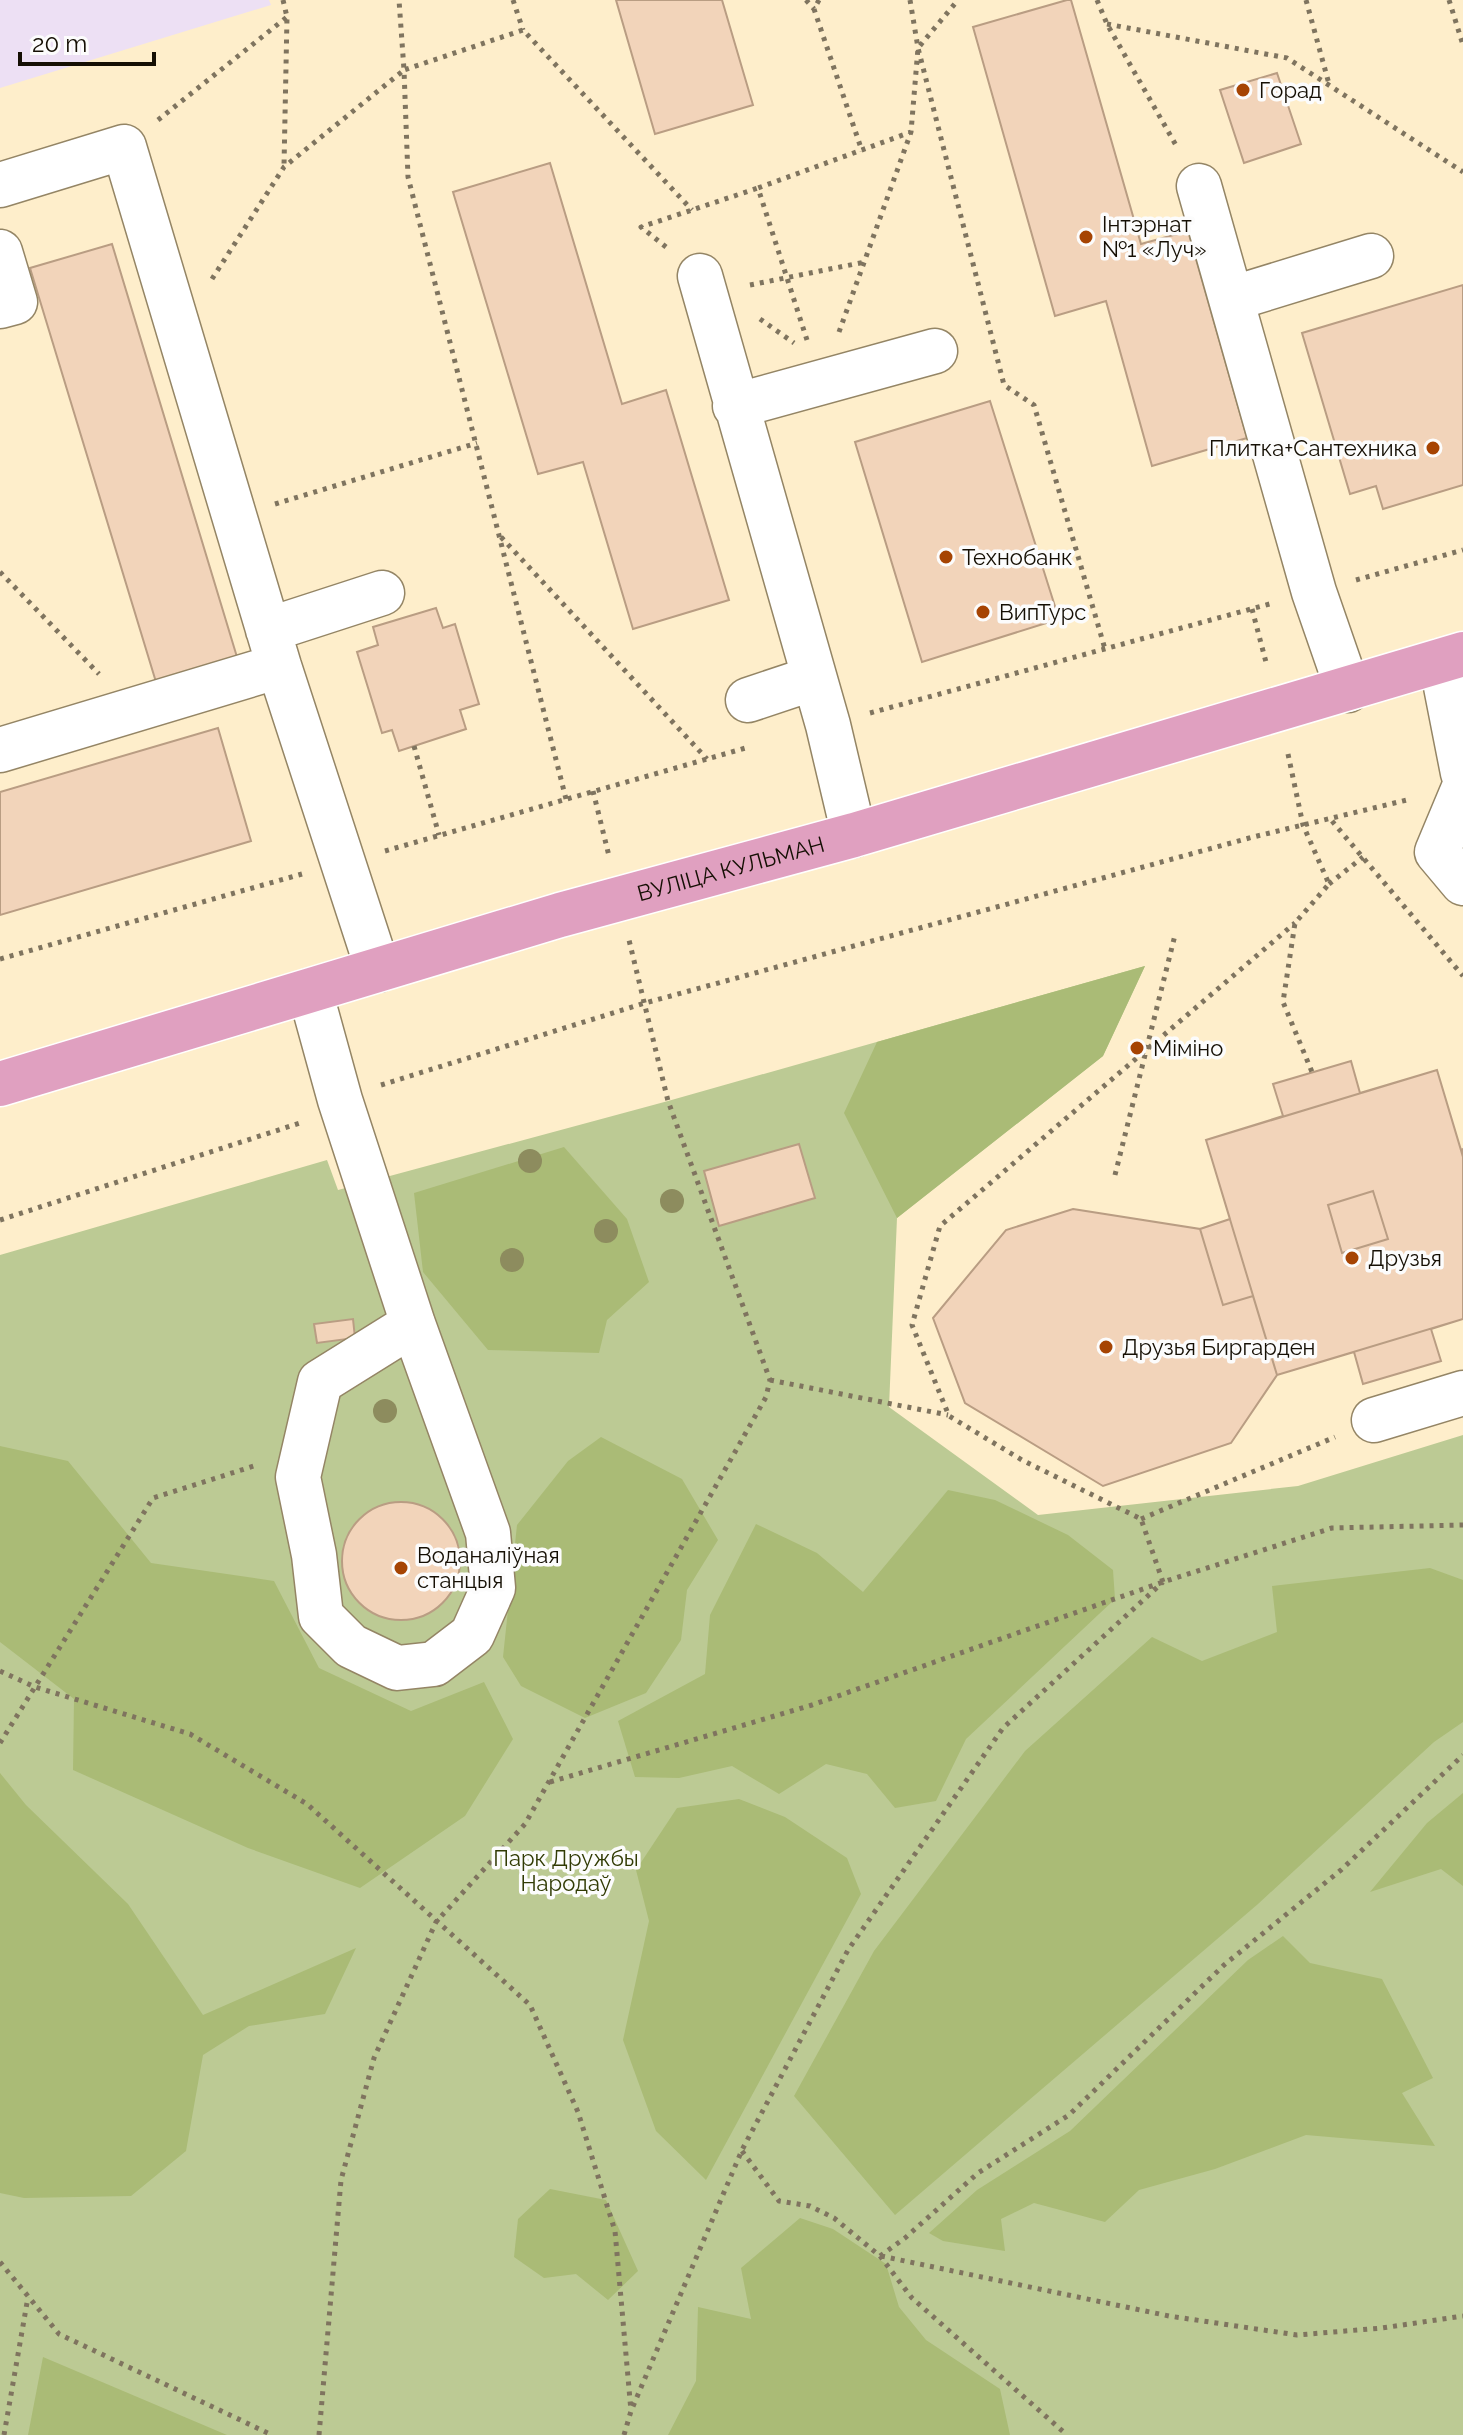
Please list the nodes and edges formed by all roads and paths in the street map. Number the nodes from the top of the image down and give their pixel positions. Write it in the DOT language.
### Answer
graph roads {
  1 [pos="283,0"];
  2 [pos="399,0"];
  3 [pos="513,0"];
  4 [pos="806,0"];
  5 [pos="819,0"];
  6 [pos="910,0"];
  7 [pos="958,0"];
  8 [pos="1097,0"];
  9 [pos="1306,0"];
  10 [pos="1449,0"];
  11 [pos="814,9"];
  12 [pos="1107,24"];
  13 [pos="523,30"];
  14 [pos="1463,45"];
  15 [pos="918,48"];
  16 [pos="404,70"];
  17 [pos="1330,86"];
  18 [pos="911,132"];
  19 [pos="862,151"];
  20 [pos="284,167"];
  21 [pos="1463,172"];
  22 [pos="0,185"];
  23 [pos="1199,186"];
  24 [pos="692,210"];
  25 [pos="0,252"];
  26 [pos="1371,256"];
  27 [pos="865,262"];
  28 [pos="700,276"];
  29 [pos="787,278"];
  30 [pos="748,286"];
  31 [pos="1231,299"];
  32 [pos="0,306"];
  33 [pos="179,331"];
  34 [pos="935,351"];
  35 [pos="821,382"];
  36 [pos="735,406"];
  37 [pos="477,443"];
  38 [pos="234,517"];
  39 [pos="500,537"];
  40 [pos="1463,550"];
  41 [pos="0,572"];
  42 [pos="1314,592"];
  43 [pos="382,593"];
  44 [pos="1252,609"];
  45 [pos="274,648"];
  46 [pos="1105,649"];
  47 [pos="1452,658"];
  48 [pos="814,678"];
  49 [pos="1348,690"];
  50 [pos="748,700"];
  51 [pos="1279,709"];
  52 [pos="133,710"];
  53 [pos="828,725"];
  54 [pos="414,746"];
  55 [pos="752,746"];
  56 [pos="0,750"];
  57 [pos="707,759"];
  58 [pos="1463,773"];
  59 [pos="1463,790"];
  60 [pos="1419,797"];
  61 [pos="566,799"];
  62 [pos="1332,820"];
  63 [pos="1303,825"];
  64 [pos="439,835"];
  65 [pos="854,835"];
  66 [pos="1363,857"];
  67 [pos="345,862"];
  68 [pos="1463,883"];
  69 [pos="1329,884"];
  70 [pos="1295,923"];
  71 [pos="1175,935"];
  72 [pos="0,959"];
  73 [pos="378,970"];
  74 [pos="1463,976"];
  75 [pos="310,991"];
  76 [pos="645,1003"];
  77 [pos="1143,1052"];
  78 [pos="1312,1072"];
  79 [pos="0,1084"];
  80 [pos="340,1100"];
  81 [pos="1115,1175"];
  82 [pos="0,1220"];
  83 [pos="413,1324"];
  84 [pos="770,1380"];
  85 [pos="1463,1393"];
  86 [pos="949,1416"];
  87 [pos="1374,1420"];
  88 [pos="304,1450"];
  89 [pos="1141,1519"];
  90 [pos="1463,1525"];
  91 [pos="1163,1582"];
  92 [pos="0,1671"];
  93 [pos="35,1687"];
  94 [pos="0,1743"];
  95 [pos="1463,1755"];
  96 [pos="549,1783"];
  97 [pos="436,1922"];
  98 [pos="742,2150"];
  99 [pos="880,2256"];
  100 [pos="0,2262"];
  101 [pos="28,2296"];
  102 [pos="1463,2316"];
  103 [pos="631,2411"];
  104 [pos="4,2435"];
  105 [pos="272,2435"];
  106 [pos="319,2435"];
  107 [pos="624,2435"];
  108 [pos="1067,2435"];
  1 -- 20 [label="path"];
  2 -- 16 [label="path"];
  3 -- 13 [label="path"];
  4 -- 11 [label="path"];
  5 -- 11 [label="path"];
  6 -- 15 [label="path"];
  7 -- 15 [label="path"];
  8 -- 12 [label="path"];
  9 -- 17 [label="path"];
  10 -- 14 [label="path"];
  11 -- 19 [label="path"];
  12 -- 17 [label="path"];
  12 -- 23 [label="path"];
  13 -- 16 [label="path"];
  13 -- 24 [label="path"];
  15 -- 18 [label="path"];
  15 -- 46 [label="path"];
  16 -- 20 [label="path"];
  16 -- 37 [label="path"];
  17 -- 21 [label="path"];
  18 -- 19 [label="path"];
  18 -- 27 [label="path"];
  19 -- 29 [label="path"];
  20 -- 33 [label="path"];
  22 -- 33 [label="lane"];
  23 -- 31 [label="lane"];
  25 -- 32 [label="lane"];
  26 -- 31 [label="lane"];
  27 -- 29 [label="path"];
  27 -- 35 [label="path"];
  28 -- 36 [label="lane"];
  29 -- 30 [label="path"];
  29 -- 35 [label="path"];
  31 -- 42 [label="lane"];
  33 -- 38 [label="lane"];
  34 -- 35 [label="lane"];
  35 -- 36 [label="lane"];
  36 -- 48 [label="lane"];
  37 -- 38 [label="path"];
  37 -- 39 [label="path"];
  38 -- 45 [label="lane"];
  39 -- 57 [label="path"];
  39 -- 61 [label="path"];
  40 -- 42 [label="path"];
  41 -- 52 [label="path"];
  42 -- 44 [label="path"];
  42 -- 49 [label="lane"];
  43 -- 45 [label="lane"];
  44 -- 46 [label="path"];
  44 -- 51 [label="path"];
  45 -- 52 [label="lane"];
  45 -- 67 [label="lane"];
  46 -- 53 [label="path"];
  47 -- 49 [label="main road, ВУЛІЦА КУЛЬМАН"];
  47 -- 58 [label="lane"];
  48 -- 50 [label="lane"];
  48 -- 53 [label="lane"];
  49 -- 51 [label="main road, ВУЛІЦА КУЛЬМАН"];
  51 -- 63 [label="path"];
  51 -- 65 [label="main road, ВУЛІЦА КУЛЬМАН"];
  52 -- 56 [label="lane"];
  53 -- 65 [label="lane"];
  54 -- 64 [label="path"];
  55 -- 57 [label="path"];
  57 -- 61 [label="path"];
  59 -- 68 [label="lane"];
  60 -- 62 [label="path"];
  61 -- 64 [label="path"];
  62 -- 63 [label="path"];
  62 -- 66 [label="path"];
  63 -- 69 [label="path"];
  63 -- 76 [label="path"];
  64 -- 67 [label="path"];
  65 -- 73 [label="main road, ВУЛІЦА КУЛЬМАН"];
  66 -- 69 [label="path"];
  66 -- 74 [label="path"];
  67 -- 72 [label="path"];
  67 -- 73 [label="lane"];
  69 -- 70 [label="path"];
  70 -- 77 [label="path"];
  70 -- 78 [label="path"];
  71 -- 77 [label="path"];
  73 -- 75 [label="main road, ВУЛІЦА КУЛЬМАН"];
  75 -- 79 [label="main road, ВУЛІЦА КУЛЬМАН"];
  75 -- 80 [label="lane"];
  76 -- 80 [label="path"];
  76 -- 84 [label="path"];
  77 -- 81 [label="path"];
  77 -- 86 [label="path"];
  80 -- 82 [label="path"];
  80 -- 83 [label="lane"];
  83 -- 88 [label="lane"];
  83 -- 88 [label="lane"];
  84 -- 86 [label="path"];
  84 -- 96 [label="path"];
  85 -- 87 [label="lane"];
  86 -- 89 [label="path"];
  87 -- 89 [label="path"];
  88 -- 93 [label="path"];
  89 -- 91 [label="path"];
  90 -- 91 [label="path"];
  91 -- 96 [label="path"];
  91 -- 98 [label="path"];
  92 -- 93 [label="path"];
  93 -- 94 [label="path"];
  93 -- 97 [label="path"];
  95 -- 99 [label="path"];
  96 -- 97 [label="path"];
  97 -- 103 [label="path"];
  97 -- 106 [label="path"];
  98 -- 99 [label="path"];
  98 -- 103 [label="path"];
  99 -- 102 [label="path"];
  99 -- 108 [label="path"];
  100 -- 101 [label="path"];
  101 -- 104 [label="path"];
  101 -- 105 [label="path"];
  103 -- 107 [label="path"];
}
